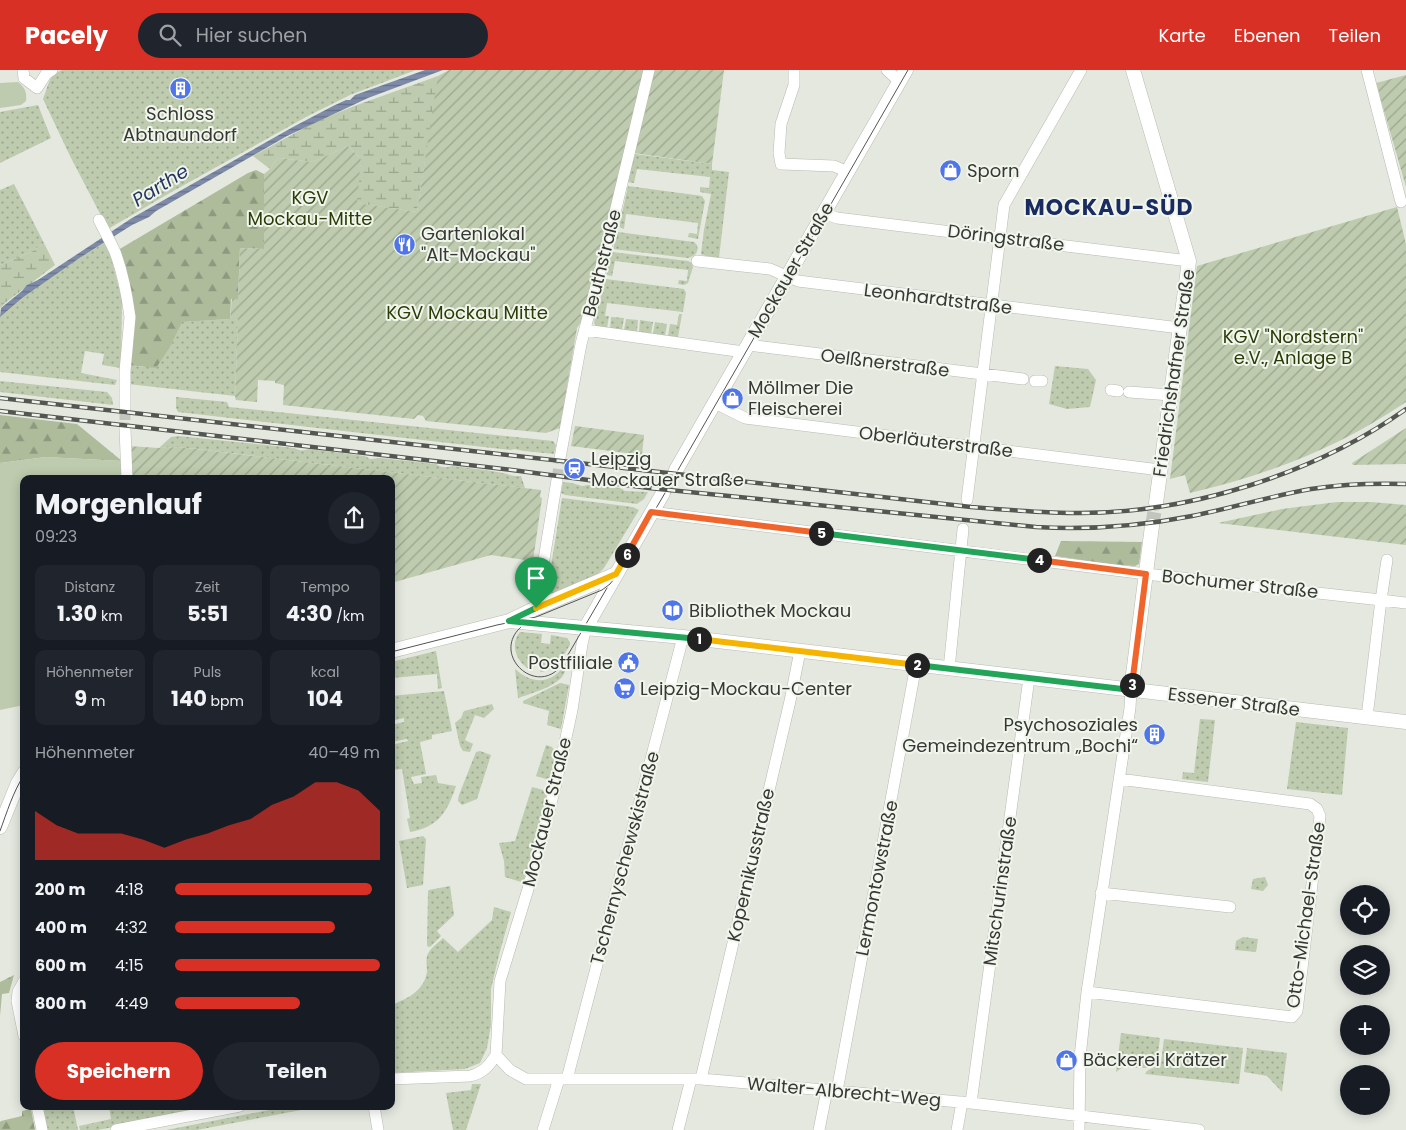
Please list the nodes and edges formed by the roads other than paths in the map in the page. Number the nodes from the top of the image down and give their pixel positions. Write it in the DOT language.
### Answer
graph roads {
  1 [pos="23,70"];
  2 [pos="52,70"];
  3 [pos="649,70"];
  4 [pos="794,70"];
  5 [pos="887,70"];
  6 [pos="1080,70"];
  7 [pos="1133,70"];
  8 [pos="1367,70"];
  9 [pos="903,76"];
  10 [pos="848,172"];
  11 [pos="1402,202"];
  12 [pos="824,213"];
  13 [pos="101,224"];
  14 [pos="999,237"];
  15 [pos="1189,260"];
  16 [pos="697,261"];
  17 [pos="787,277"];
  18 [pos="991,306"];
  19 [pos="1180,328"];
  20 [pos="585,330"];
  21 [pos="746,348"];
  22 [pos="982,375"];
  23 [pos="1033,381"];
  24 [pos="1119,391"];
  25 [pos="1171,395"];
  26 [pos="716,403"];
  27 [pos="125,409"];
  28 [pos="125,428"];
  29 [pos="973,446"];
  30 [pos="560,458"];
  31 [pos="1160,470"];
  32 [pos="126,475"];
  33 [pos="557,480"];
  34 [pos="966,500"];
  35 [pos="1156,503"];
  36 [pos="651,512"];
  37 [pos="1152,526"];
  38 [pos="963,529"];
  39 [pos="961,551"];
  40 [pos="1387,560"];
  41 [pos="1146,574"];
  42 [pos="613,576"];
  43 [pos="1381,600"];
  44 [pos="1406,604"];
  45 [pos="536,608"];
  46 [pos="509,621"];
  47 [pos="586,627"];
  48 [pos="683,637"];
  49 [pos="395,649"];
  50 [pos="800,651"];
  51 [pos="916,665"];
  52 [pos="949,669"];
  53 [pos="1029,678"];
  54 [pos="1131,690"];
  55 [pos="1367,718"];
  56 [pos="1406,722"];
  57 [pos="20,779"];
  58 [pos="1118,780"];
  59 [pos="0,827"];
  60 [pos="1101,893"];
  61 [pos="1230,908"];
  62 [pos="20,988"];
  63 [pos="1087,992"];
  64 [pos="20,1016"];
  65 [pos="496,1056"];
  66 [pos="395,1079"];
  67 [pos="563,1079"];
  68 [pos="696,1079"];
  69 [pos="832,1090"];
  70 [pos="966,1103"];
  71 [pos="38,1110"];
  72 [pos="219,1110"];
  73 [pos="375,1110"];
  74 [pos="1079,1115"];
  75 [pos="42,1130"];
  76 [pos="116,1130"];
  77 [pos="378,1130"];
  78 [pos="543,1130"];
  79 [pos="678,1130"];
  80 [pos="818,1130"];
  81 [pos="957,1130"];
  82 [pos="1079,1130"];
  83 [pos="1199,1130"];
  1 -- 2 [label="street"];
  3 -- 20 [label="street, Beuthstraße"];
  4 -- 10 [label="street"];
  5 -- 9 [label="street"];
  6 -- 14 [label="street"];
  7 -- 15 [label="main road, Friedrichshafner Straße"];
  8 -- 11 [label="street"];
  9 -- 10 [label="main road, Mockauer Straße"];
  10 -- 12 [label="main road, Mockauer Straße"];
  12 -- 14 [label="street, Döringstraße"];
  12 -- 17 [label="main road, Mockauer Straße"];
  13 -- 27 [label="street"];
  14 -- 15 [label="street, Döringstraße"];
  14 -- 18 [label="street"];
  15 -- 19 [label="main road, Friedrichshafner Straße"];
  16 -- 17 [label="street, Leonhardtstraße"];
  17 -- 18 [label="street, Leonhardtstraße"];
  17 -- 21 [label="main road, Mockauer Straße"];
  18 -- 19 [label="street, Leonhardtstraße"];
  18 -- 22 [label="street"];
  19 -- 25 [label="main road, Friedrichshafner Straße"];
  20 -- 21 [label="street, Oelßnerstraße"];
  20 -- 30 [label="street, Beuthstraße"];
  21 -- 22 [label="street, Oelßnerstraße"];
  21 -- 26 [label="main road, Mockauer Straße"];
  22 -- 23 [label="street, Oelßnerstraße"];
  22 -- 29 [label="street"];
  24 -- 25 [label="street"];
  25 -- 31 [label="main road, Friedrichshafner Straße"];
  26 -- 29 [label="street, Oberläuterstraße"];
  26 -- 36 [label="main road, Mockauer Straße"];
  28 -- 32 [label="street"];
  29 -- 31 [label="street, Oberläuterstraße"];
  29 -- 34 [label="street"];
  31 -- 35 [label="main road, Friedrichshafner Straße"];
  33 -- 45 [label="street"];
  36 -- 39 [label="street, Bochumer Straße"];
  36 -- 42 [label="main road, Mockauer Straße"];
  37 -- 41 [label="main road"];
  38 -- 39 [label="street"];
  39 -- 41 [label="street, Bochumer Straße"];
  39 -- 52 [label="street"];
  40 -- 43 [label="street"];
  41 -- 43 [label="street, Bochumer Straße"];
  41 -- 54 [label="main road"];
  42 -- 45 [label="main road"];
  42 -- 47 [label="main road, Mockauer Straße"];
  43 -- 44 [label="street, Bochumer Straße"];
  43 -- 55 [label="street"];
  45 -- 46 [label="main road"];
  46 -- 47 [label="main road, Essener Straße"];
  46 -- 49 [label="main road"];
  47 -- 48 [label="main road, Essener Straße"];
  47 -- 65 [label="street, Mockauer Straße"];
  48 -- 50 [label="main road, Essener Straße"];
  48 -- 67 [label="street, Tschernyschewskistraße"];
  50 -- 51 [label="main road, Essener Straße"];
  50 -- 68 [label="street, Kopernikusstraße"];
  51 -- 52 [label="main road, Essener Straße"];
  51 -- 69 [label="street, Lermontowstraße"];
  52 -- 53 [label="main road, Essener Straße"];
  53 -- 54 [label="main road, Essener Straße"];
  53 -- 70 [label="street, Mitschurinstraße"];
  54 -- 55 [label="main road, Essener Straße"];
  54 -- 58 [label="street"];
  55 -- 56 [label="main road, Essener Straße"];
  57 -- 59 [label="main road"];
  58 -- 60 [label="street"];
  58 -- 63 [label="street, Otto-Michael-Straße"];
  60 -- 61 [label="street"];
  60 -- 63 [label="street"];
  62 -- 64 [label="street"];
  63 -- 74 [label="street"];
  65 -- 66 [label="street"];
  65 -- 67 [label="street, Walter-Albrecht-Weg"];
  67 -- 68 [label="street, Walter-Albrecht-Weg"];
  67 -- 78 [label="street, Tschernyschewskistraße"];
  68 -- 69 [label="street, Walter-Albrecht-Weg"];
  68 -- 79 [label="street, Kopernikusstraße"];
  69 -- 70 [label="street, Walter-Albrecht-Weg"];
  69 -- 80 [label="street, Lermontowstraße"];
  70 -- 74 [label="street, Walter-Albrecht-Weg"];
  70 -- 81 [label="street, Mitschurinstraße"];
  71 -- 75 [label="street"];
  72 -- 76 [label="street"];
  73 -- 77 [label="street"];
  74 -- 82 [label="street"];
  74 -- 83 [label="street, Walter-Albrecht-Weg"];
}
